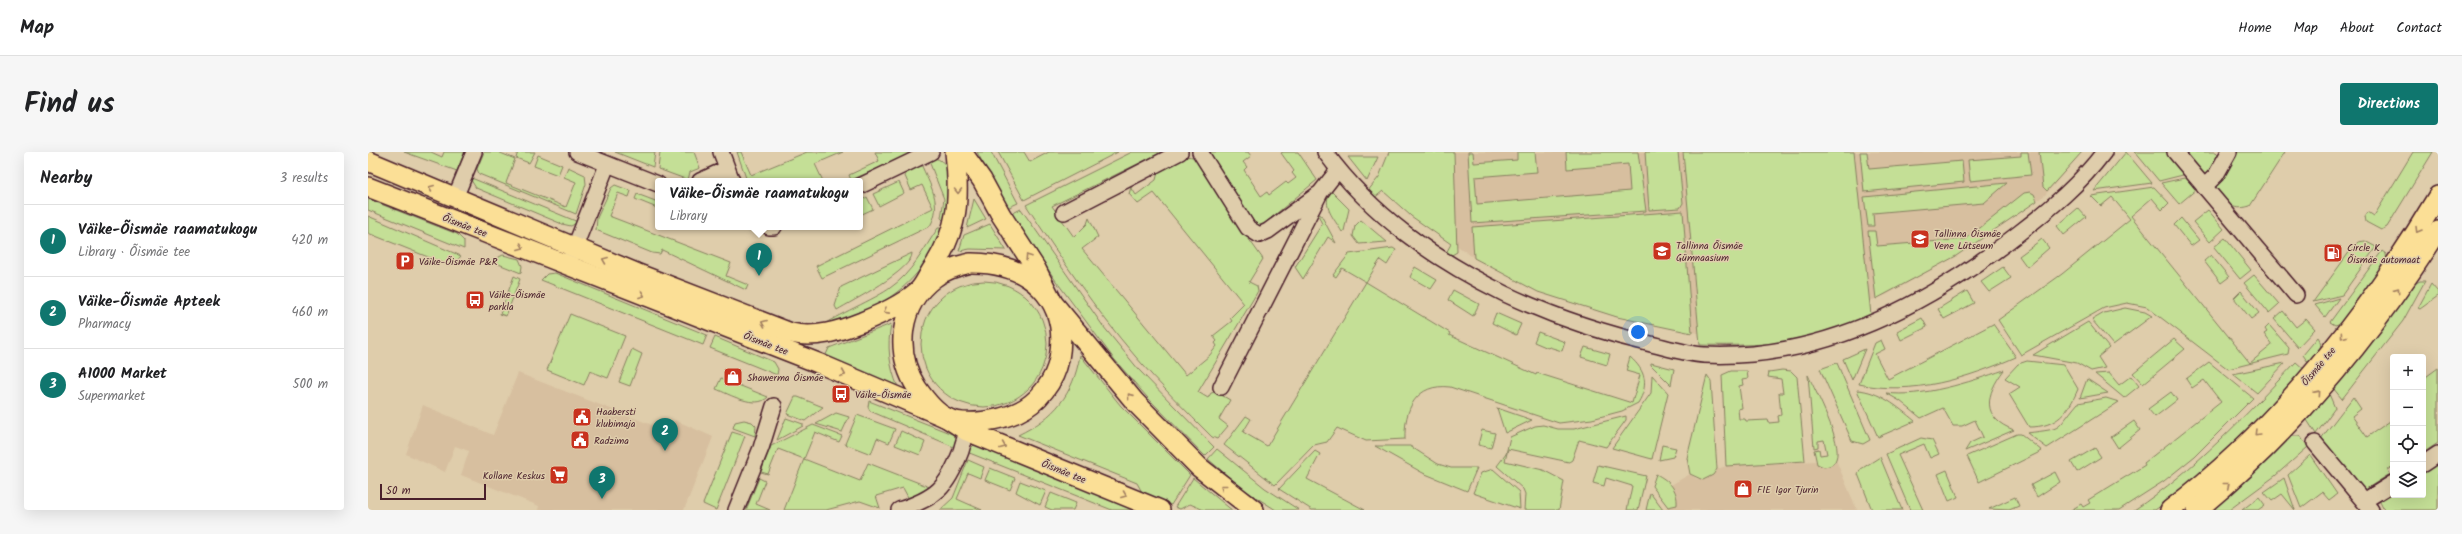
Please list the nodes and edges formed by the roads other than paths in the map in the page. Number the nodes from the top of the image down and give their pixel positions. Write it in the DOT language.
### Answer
graph roads {
  1 [pos="474,152"];
  2 [pos="577,152"];
  3 [pos="721,152"];
  4 [pos="931,152"];
  5 [pos="955,152"];
  6 [pos="962,152"];
  7 [pos="1180,152"];
  8 [pos="1200,152"];
  9 [pos="1325,152"];
  10 [pos="2104,152"];
  11 [pos="2175,152"];
  12 [pos="2229,152"];
  13 [pos="368,161"];
  14 [pos="607,165"];
  15 [pos="1338,170"];
  16 [pos="729,175"];
  17 [pos="714,178"];
  18 [pos="655,183"];
  19 [pos="863,185"];
  20 [pos="368,187"];
  21 [pos="2204,187"];
  22 [pos="1320,193"];
  23 [pos="2438,196"];
  24 [pos="455,198"];
  25 [pos="1064,212"];
  26 [pos="2438,231"];
  27 [pos="574,248"];
  28 [pos="567,266"];
  29 [pos="919,290"];
  30 [pos="2296,295"];
  31 [pos="1053,303"];
  32 [pos="1221,388"];
  33 [pos="774,406"];
  34 [pos="947,418"];
  35 [pos="973,426"];
  36 [pos="2315,443"];
  37 [pos="2438,454"];
  38 [pos="2426,462"];
  39 [pos="2390,486"];
  40 [pos="2368,506"];
  41 [pos="736,510"];
  42 [pos="899,510"];
  43 [pos="1160,510"];
  44 [pos="1253,510"];
  45 [pos="2170,510"];
  46 [pos="2197,510"];
  1 -- 24 [label="street"];
  2 -- 14 [label="street"];
  3 -- 16 [label="street"];
  4 -- 19 [label="street"];
  5 -- 29 [label="main road, Õismäe tee, one-way"];
  31 -- 6 [label="main road, one-way"];
  7 -- 25 [label="street"];
  8 -- 22 [label="street"];
  9 -- 15 [label="street"];
  10 -- 15 [label="street"];
  11 -- 21 [label="street"];
  12 -- 21 [label="street"];
  24 -- 13 [label="main road, Õismäe tee, one-way"];
  14 -- 18 [label="street"];
  14 -- 27 [label="street"];
  15 -- 22 [label="street"];
  16 -- 17 [label="street"];
  20 -- 28 [label="main road, Õismäe tee, one-way"];
  21 -- 30 [label="street"];
  22 -- 32 [label="street"];
  23 -- 45 [label="main road, Õismäe tee, one-way"];
  24 -- 27 [label="main road, Õismäe tee"];
  46 -- 26 [label="main road, Õismäe tee, one-way"];
  27 -- 28 [label="street"];
  29 -- 27 [label="main road, Õismäe tee, one-way"];
  28 -- 34 [label="main road, Õismäe tee, one-way"];
  29 -- 31 [label="main road"];
  29 -- 34 [label="main road"];
  31 -- 35 [label="main road"];
  44 -- 31 [label="main road, one-way"];
  33 -- 41 [label="street"];
  34 -- 35 [label="main road, Õismäe tee"];
  35 -- 42 [label="street"];
  35 -- 43 [label="main road, Õismäe tee, one-way"];
  36 -- 40 [label="street"];
  37 -- 38 [label="street"];
  39 -- 40 [label="street"];
}
